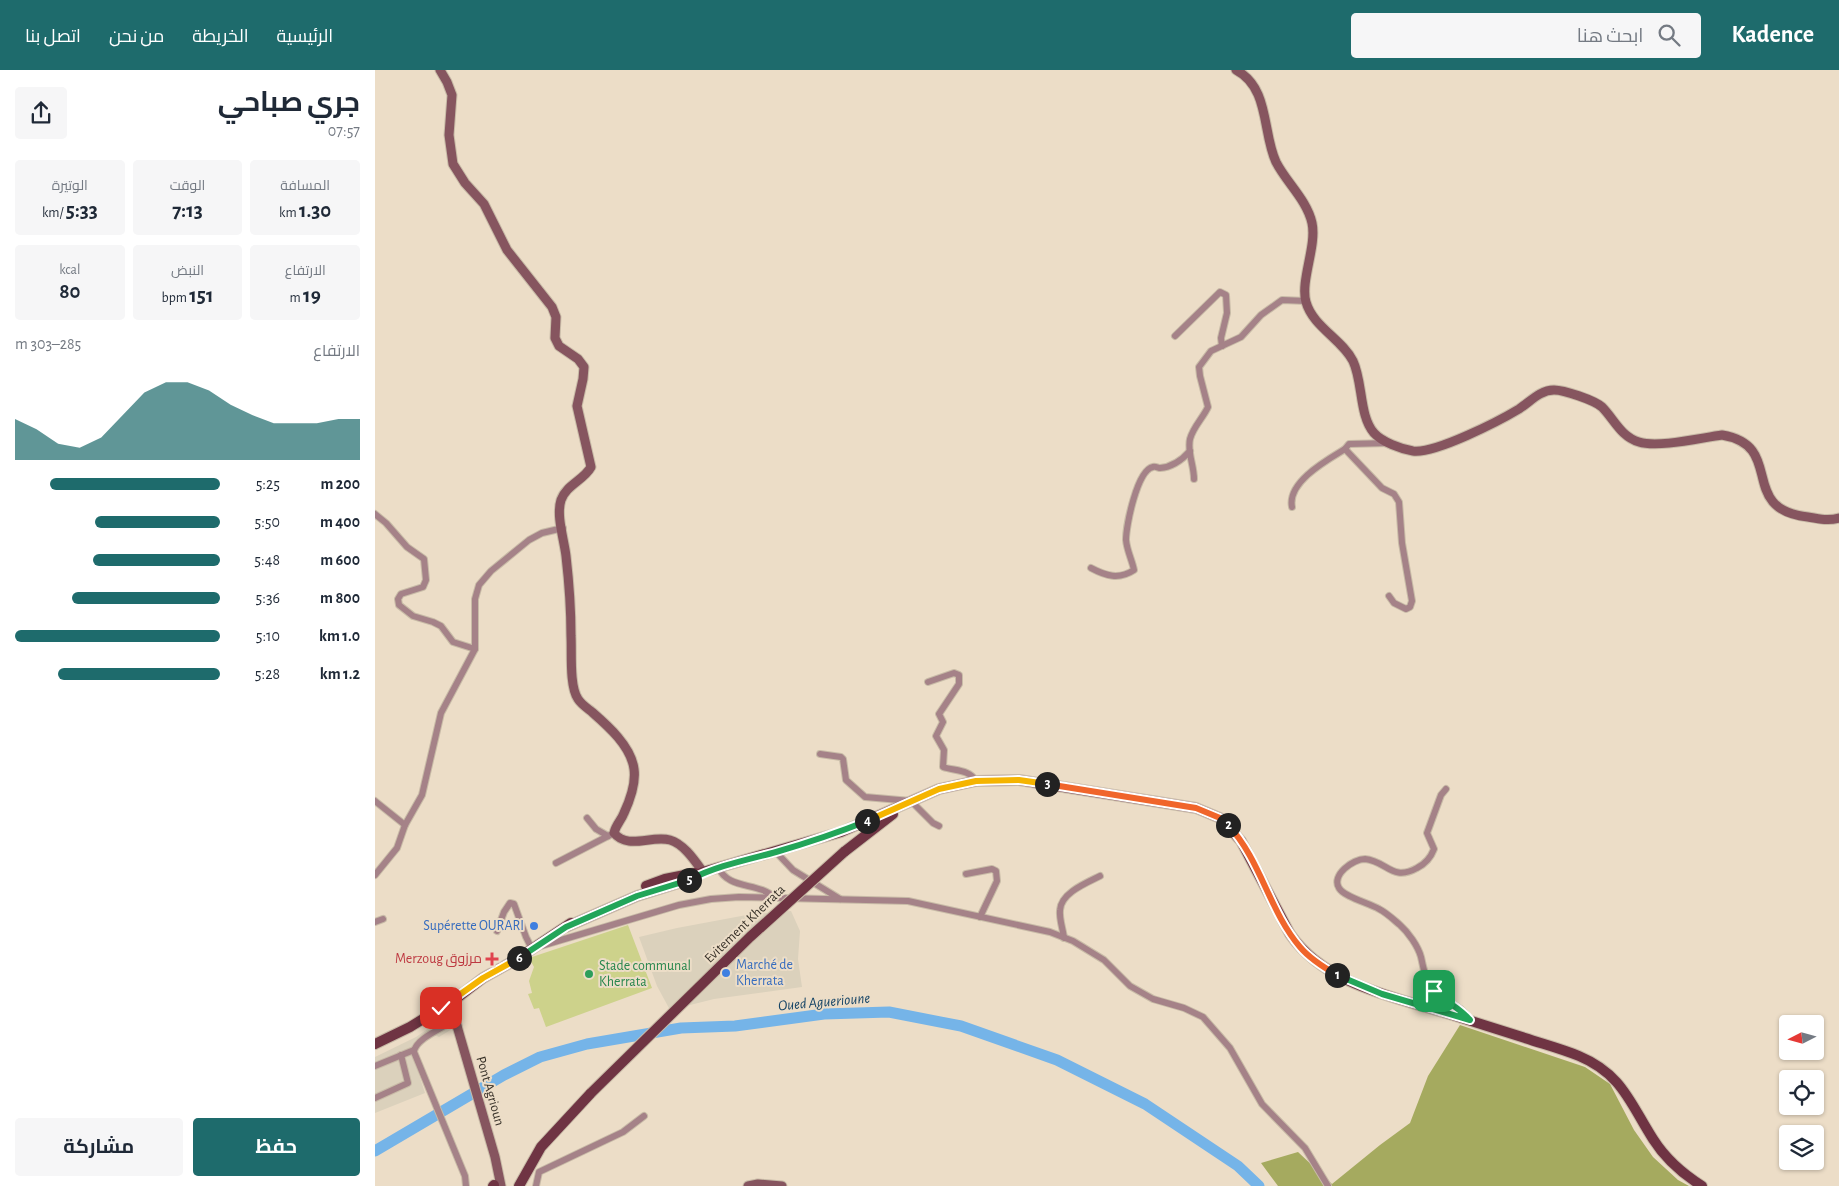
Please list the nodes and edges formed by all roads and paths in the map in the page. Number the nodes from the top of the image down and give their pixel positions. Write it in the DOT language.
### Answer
graph roads {
  1 [pos="440,70"];
  2 [pos="1236,70"];
  3 [pos="1305,301"];
  4 [pos="1175,336"];
  5 [pos="1222,346"];
  6 [pos="1391,443"];
  7 [pos="1345,449"];
  8 [pos="1190,451"];
  9 [pos="1193,479"];
  10 [pos="1291,507"];
  11 [pos="375,514"];
  12 [pos="1839,518"];
  13 [pos="563,528"];
  14 [pos="1091,568"];
  15 [pos="1389,596"];
  16 [pos="475,650"];
  17 [pos="928,682"];
  18 [pos="820,754"];
  19 [pos="976,781"];
  20 [pos="1446,789"];
  21 [pos="375,801"];
  22 [pos="908,803"];
  23 [pos="587,818"];
  24 [pos="405,825"];
  25 [pos="939,826"];
  26 [pos="611,834"];
  27 [pos="776,852"];
  28 [pos="556,863"];
  29 [pos="718,867"];
  30 [pos="703,872"];
  31 [pos="966,874"];
  32 [pos="375,876"];
  33 [pos="1100,876"];
  34 [pos="775,898"];
  35 [pos="841,900"];
  36 [pos="980,917"];
  37 [pos="383,920"];
  38 [pos="375,922"];
  39 [pos="497,931"];
  40 [pos="1064,938"];
  41 [pos="534,947"];
  42 [pos="453,1000"];
  43 [pos="441,1008"];
  44 [pos="1470,1020"];
  45 [pos="457,1026"];
  46 [pos="375,1044"];
  47 [pos="414,1050"];
  48 [pos="401,1055"];
  49 [pos="375,1066"];
  50 [pos="375,1098"];
  51 [pos="644,1116"];
  52 [pos="467,1186"];
  53 [pos="496,1186"];
  54 [pos="519,1186"];
  55 [pos="536,1186"];
  56 [pos="748,1186"];
  57 [pos="781,1186"];
  58 [pos="1327,1186"];
  59 [pos="1702,1186"];
  1 -- 13 [label="street"];
  2 -- 3 [label="street"];
  3 -- 5 [label="street"];
  3 -- 6 [label="street"];
  4 -- 5 [label="street"];
  5 -- 8 [label="street"];
  6 -- 7 [label="street"];
  6 -- 12 [label="street"];
  7 -- 10 [label="street"];
  7 -- 15 [label="street"];
  8 -- 9 [label="street"];
  8 -- 14 [label="street"];
  11 -- 16 [label="street"];
  13 -- 16 [label="street"];
  13 -- 26 [label="street"];
  16 -- 24 [label="street"];
  17 -- 19 [label="street"];
  18 -- 22 [label="street"];
  19 -- 22 [label="main road"];
  19 -- 44 [label="main road"];
  20 -- 44 [label="street"];
  21 -- 24 [label="street"];
  22 -- 25 [label="street"];
  22 -- 27 [label="main road"];
  22 -- 54 [label="main road, Evitement Kherrata, bridge"];
  23 -- 26 [label="street"];
  24 -- 32 [label="street"];
  26 -- 28 [label="street"];
  26 -- 30 [label="street"];
  27 -- 29 [label="main road"];
  27 -- 35 [label="street"];
  29 -- 30 [label="main road"];
  29 -- 34 [label="street"];
  30 -- 41 [label="main road"];
  31 -- 36 [label="street"];
  33 -- 40 [label="street"];
  34 -- 35 [label="street"];
  34 -- 41 [label="street"];
  35 -- 36 [label="street"];
  36 -- 40 [label="street"];
  37 -- 38 [label="street"];
  39 -- 41 [label="street"];
  40 -- 58 [label="street"];
  41 -- 42 [label="main road"];
  42 -- 43 [label="main road"];
  42 -- 45 [label="street, Pont Agrioun"];
  43 -- 45 [label="street"];
  43 -- 46 [label="main road"];
  44 -- 59 [label="main road"];
  45 -- 47 [label="street"];
  45 -- 53 [label="street, Pont Agrioun"];
  47 -- 48 [label="street"];
  47 -- 52 [label="street"];
  48 -- 49 [label="street"];
  48 -- 50 [label="street"];
  51 -- 55 [label="street"];
  56 -- 57 [label="street"];
}
